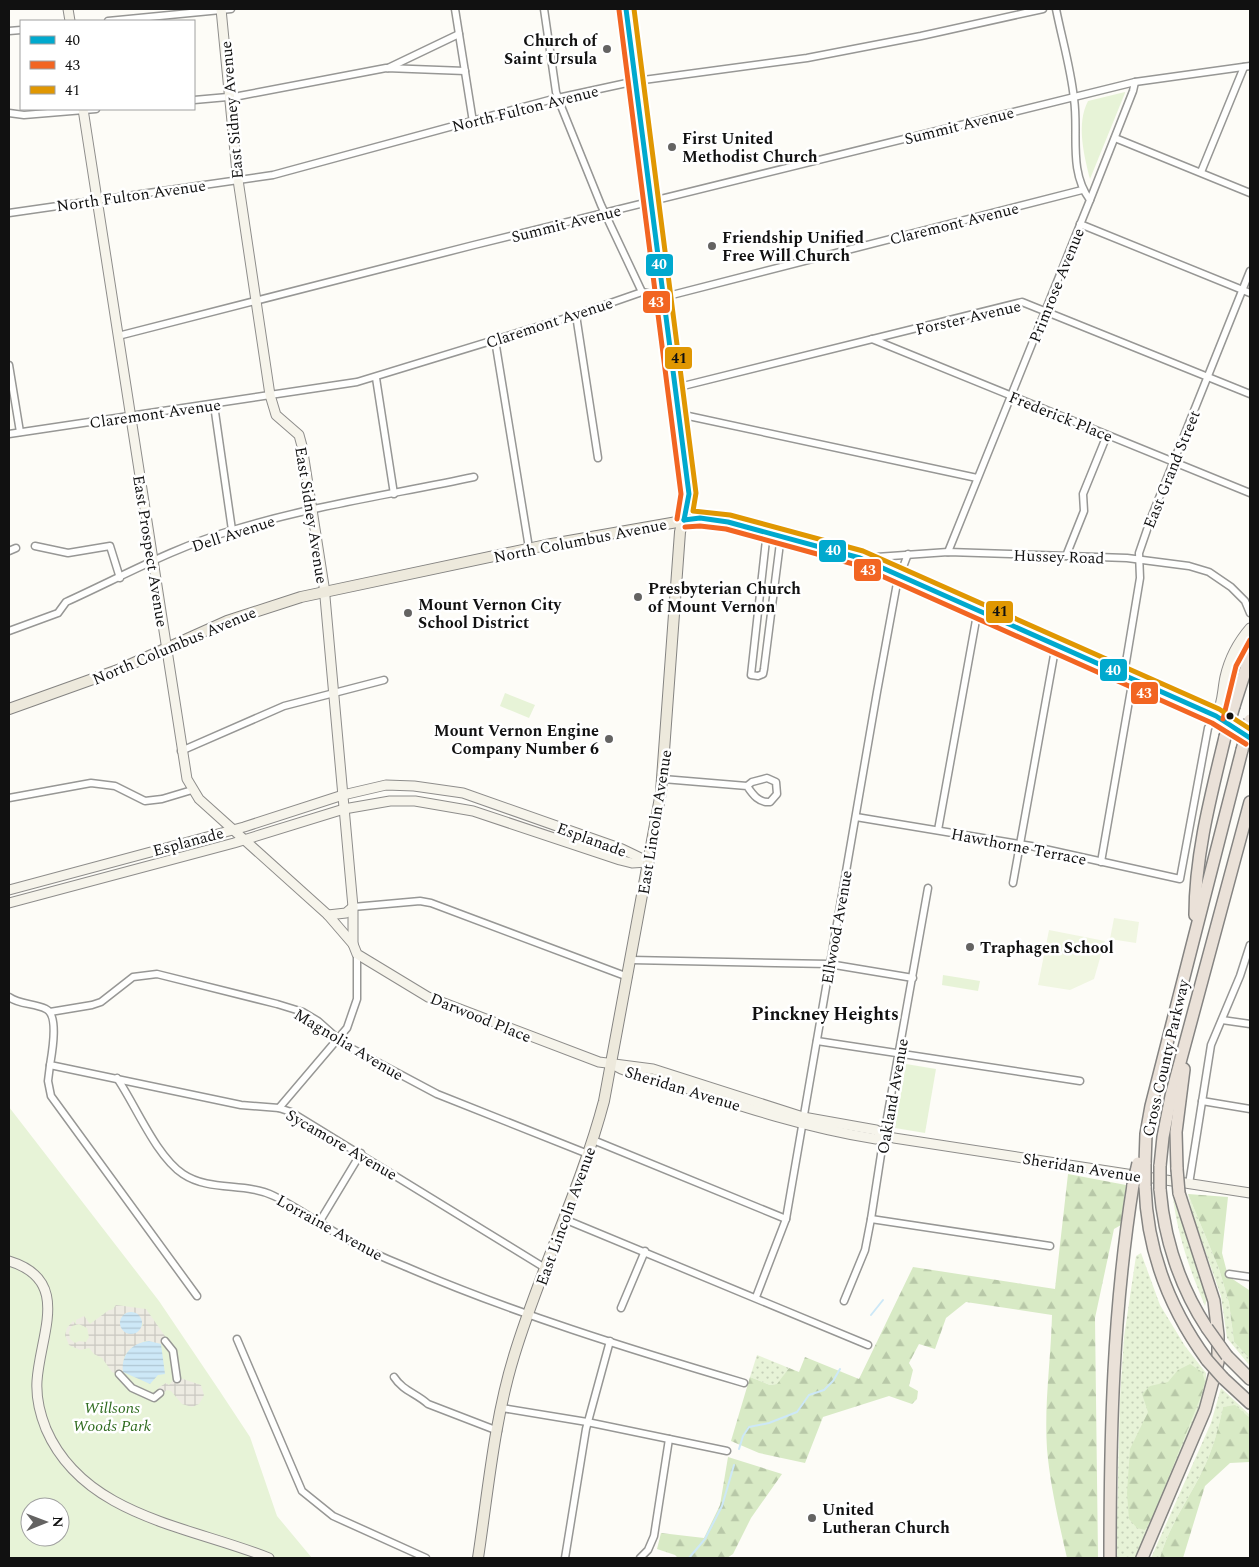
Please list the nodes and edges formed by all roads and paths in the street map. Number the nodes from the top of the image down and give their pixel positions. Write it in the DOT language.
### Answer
graph roads {
  1 [pos="224,9"];
  2 [pos="455,9"];
  3 [pos="544,9"];
  4 [pos="626,9"];
  5 [pos="1043,9"];
  6 [pos="1056,9"];
  7 [pos="118,20"];
  8 [pos="459,34"];
  9 [pos="1247,67"];
  10 [pos="386,68"];
  11 [pos="465,71"];
  12 [pos="636,81"];
  13 [pos="1135,82"];
  14 [pos="230,96"];
  15 [pos="1074,98"];
  16 [pos="558,99"];
  17 [pos="195,100"];
  18 [pos="73,110"];
  19 [pos="83,110"];
  20 [pos="9,113"];
  21 [pos="473,122"];
  22 [pos="1115,138"];
  23 [pos="1201,172"];
  24 [pos="237,180"];
  25 [pos="1082,190"];
  26 [pos="1250,192"];
  27 [pos="97,200"];
  28 [pos="1090,200"];
  29 [pos="652,202"];
  30 [pos="9,213"];
  31 [pos="605,214"];
  32 [pos="1080,224"];
  33 [pos="1250,271"];
  34 [pos="1242,290"];
  35 [pos="642,292"];
  36 [pos="1250,294"];
  37 [pos="664,297"];
  38 [pos="256,302"];
  39 [pos="1046,310"];
  40 [pos="576,315"];
  41 [pos="118,336"];
  42 [pos="872,339"];
  43 [pos="495,340"];
  44 [pos="9,365"];
  45 [pos="1208,377"];
  46 [pos="376,378"];
  47 [pos="675,388"];
  48 [pos="1250,394"];
  49 [pos="270,395"];
  50 [pos="1010,396"];
  51 [pos="214,405"];
  52 [pos="679,414"];
  53 [pos="130,416"];
  54 [pos="20,432"];
  55 [pos="9,434"];
  56 [pos="1107,435"];
  57 [pos="598,458"];
  58 [pos="1174,461"];
  59 [pos="474,477"];
  60 [pos="977,478"];
  61 [pos="394,494"];
  62 [pos="1250,494"];
  63 [pos="313,510"];
  64 [pos="684,520"];
  65 [pos="232,530"];
  66 [pos="767,531"];
  67 [pos="781,535"];
  68 [pos="35,546"];
  69 [pos="16,548"];
  70 [pos="529,548"];
  71 [pos="9,551"];
  72 [pos="948,552"];
  73 [pos="908,554"];
  74 [pos="1066,556"];
  75 [pos="860,558"];
  76 [pos="1140,559"];
  77 [pos="153,561"];
  78 [pos="900,575"];
  79 [pos="120,578"];
  80 [pos="324,592"];
  81 [pos="1248,602"];
  82 [pos="978,609"];
  83 [pos="1250,614"];
  84 [pos="1250,628"];
  85 [pos="9,631"];
  86 [pos="1056,644"];
  87 [pos="166,647"];
  88 [pos="1250,656"];
  89 [pos="1128,676"];
  90 [pos="384,680"];
  91 [pos="333,692"];
  92 [pos="9,710"];
  93 [pos="1216,716"];
  94 [pos="1250,720"];
  95 [pos="1250,738"];
  96 [pos="181,751"];
  97 [pos="663,779"];
  98 [pos="747,786"];
  99 [pos="192,790"];
  100 [pos="343,795"];
  101 [pos="9,798"];
  102 [pos="1250,802"];
  103 [pos="344,809"];
  104 [pos="856,817"];
  105 [pos="232,830"];
  106 [pos="938,830"];
  107 [pos="244,840"];
  108 [pos="1019,844"];
  109 [pos="649,862"];
  110 [pos="1101,862"];
  111 [pos="1013,883"];
  112 [pos="928,888"];
  113 [pos="9,890"];
  114 [pos="9,903"];
  115 [pos="353,907"];
  116 [pos="328,915"];
  117 [pos="1195,930"];
  118 [pos="352,944"];
  119 [pos="1250,945"];
  120 [pos="357,954"];
  121 [pos="631,960"];
  122 [pos="829,964"];
  123 [pos="628,977"];
  124 [pos="912,978"];
  125 [pos="9,997"];
  126 [pos="50,1012"];
  127 [pos="1222,1020"];
  128 [pos="1250,1024"];
  129 [pos="338,1039"];
  130 [pos="817,1041"];
  131 [pos="1186,1042"];
  132 [pos="898,1055"];
  133 [pos="612,1064"];
  134 [pos="50,1065"];
  135 [pos="116,1078"];
  136 [pos="1080,1081"];
  137 [pos="1202,1101"];
  138 [pos="279,1108"];
  139 [pos="1250,1109"];
  140 [pos="802,1121"];
  141 [pos="884,1136"];
  142 [pos="593,1140"];
  143 [pos="361,1153"];
  144 [pos="588,1154"];
  145 [pos="1142,1164"];
  146 [pos="1189,1184"];
  147 [pos="1250,1193"];
  148 [pos="564,1219"];
  149 [pos="872,1219"];
  150 [pos="786,1220"];
  151 [pos="320,1221"];
  152 [pos="1050,1246"];
  153 [pos="645,1251"];
  154 [pos="9,1261"];
  155 [pos="545,1268"];
  156 [pos="1229,1274"];
  157 [pos="1250,1277"];
  158 [pos="197,1296"];
  159 [pos="756,1297"];
  160 [pos="844,1301"];
  161 [pos="621,1308"];
  162 [pos="528,1314"];
  163 [pos="237,1339"];
  164 [pos="165,1341"];
  165 [pos="610,1341"];
  166 [pos="868,1346"];
  167 [pos="120,1374"];
  168 [pos="394,1377"];
  169 [pos="177,1379"];
  170 [pos="1250,1380"];
  171 [pos="744,1383"];
  172 [pos="160,1393"];
  173 [pos="1250,1403"];
  174 [pos="502,1408"];
  175 [pos="587,1422"];
  176 [pos="498,1431"];
  177 [pos="668,1439"];
  178 [pos="727,1451"];
  179 [pos="269,1558"];
  180 [pos="426,1558"];
  181 [pos="478,1558"];
  182 [pos="565,1558"];
  183 [pos="640,1558"];
  184 [pos="1110,1558"];
  185 [pos="1142,1558"];
  1 -- 7 [label="street"];
  1 -- 14 [label="street, East Sidney Avenue"];
  2 -- 8 [label="street"];
  3 -- 16 [label="street"];
  4 -- 12 [label="main road, East Lincoln Avenue"];
  5 -- 12 [label="street, North Fulton Avenue"];
  6 -- 15 [label="street"];
  8 -- 10 [label="street"];
  8 -- 11 [label="street"];
  9 -- 13 [label="street, Summit Avenue"];
  9 -- 23 [label="street"];
  10 -- 11 [label="street"];
  10 -- 14 [label="street"];
  11 -- 21 [label="street"];
  12 -- 16 [label="street, North Fulton Avenue"];
  12 -- 29 [label="main road, East Lincoln Avenue"];
  13 -- 15 [label="street, Summit Avenue"];
  13 -- 22 [label="street, Primrose Avenue"];
  14 -- 17 [label="street"];
  14 -- 24 [label="street, East Sidney Avenue"];
  15 -- 25 [label="street"];
  15 -- 29 [label="street, Summit Avenue"];
  16 -- 21 [label="street, North Fulton Avenue"];
  16 -- 31 [label="street"];
  18 -- 20 [label="street"];
  19 -- 27 [label="street, East Prospect Avenue"];
  21 -- 24 [label="street, North Fulton Avenue"];
  22 -- 23 [label="street"];
  22 -- 28 [label="street, Primrose Avenue"];
  23 -- 26 [label="street"];
  24 -- 27 [label="street, North Fulton Avenue"];
  24 -- 38 [label="street, East Sidney Avenue"];
  25 -- 28 [label="street"];
  25 -- 37 [label="street, Claremont Avenue"];
  27 -- 30 [label="street, North Fulton Avenue"];
  27 -- 41 [label="street, East Prospect Avenue"];
  28 -- 32 [label="street, Primrose Avenue"];
  29 -- 31 [label="street, Summit Avenue"];
  29 -- 37 [label="main road, East Lincoln Avenue"];
  31 -- 35 [label="street"];
  31 -- 38 [label="street, Summit Avenue"];
  32 -- 34 [label="street"];
  32 -- 39 [label="street, Primrose Avenue"];
  33 -- 34 [label="street, East Grand Street"];
  34 -- 36 [label="street"];
  34 -- 45 [label="street, East Grand Street"];
  35 -- 37 [label="street, Claremont Avenue"];
  35 -- 40 [label="street, Claremont Avenue"];
  37 -- 47 [label="main road, East Lincoln Avenue"];
  38 -- 41 [label="street, Summit Avenue"];
  38 -- 49 [label="street, East Sidney Avenue"];
  39 -- 42 [label="street, Forster Avenue"];
  39 -- 45 [label="street, Forster Avenue"];
  39 -- 50 [label="street, Primrose Avenue"];
  40 -- 43 [label="street, Claremont Avenue"];
  40 -- 57 [label="street"];
  41 -- 53 [label="street, East Prospect Avenue"];
  42 -- 47 [label="street, Forster Avenue"];
  42 -- 50 [label="street, Frederick Place"];
  43 -- 46 [label="street, Claremont Avenue"];
  43 -- 70 [label="street"];
  44 -- 54 [label="street"];
  45 -- 48 [label="street, Forster Avenue"];
  45 -- 58 [label="street, East Grand Street"];
  46 -- 49 [label="street, Claremont Avenue"];
  46 -- 61 [label="street"];
  47 -- 52 [label="main road, East Lincoln Avenue"];
  49 -- 51 [label="street, Claremont Avenue"];
  49 -- 63 [label="street, East Sidney Avenue"];
  50 -- 56 [label="street, Frederick Place"];
  50 -- 60 [label="street, Primrose Avenue"];
  51 -- 53 [label="street, Claremont Avenue"];
  51 -- 65 [label="street"];
  52 -- 60 [label="street"];
  52 -- 64 [label="main road, East Lincoln Avenue"];
  53 -- 54 [label="street, Claremont Avenue"];
  53 -- 77 [label="street, East Prospect Avenue"];
  54 -- 55 [label="street, Claremont Avenue"];
  56 -- 58 [label="street, Frederick Place"];
  56 -- 74 [label="street"];
  58 -- 62 [label="street, Frederick Place"];
  58 -- 76 [label="street, East Grand Street"];
  59 -- 61 [label="street, Dell Avenue"];
  60 -- 72 [label="street, Primrose Avenue"];
  61 -- 63 [label="street, Dell Avenue"];
  63 -- 65 [label="street, Dell Avenue"];
  63 -- 80 [label="street, East Sidney Avenue"];
  64 -- 66 [label="main road, North Columbus Avenue"];
  64 -- 70 [label="main road, North Columbus Avenue"];
  64 -- 97 [label="main road, East Lincoln Avenue"];
  65 -- 77 [label="street, Dell Avenue"];
  66 -- 67 [label="main road, North Columbus Avenue"];
  66 -- 67 [label="street"];
  67 -- 75 [label="main road, North Columbus Avenue"];
  68 -- 79 [label="street"];
  69 -- 71 [label="street"];
  70 -- 80 [label="main road, North Columbus Avenue"];
  72 -- 73 [label="street, Hussey Road"];
  72 -- 74 [label="street, Hussey Road"];
  73 -- 75 [label="street, Hussey Road"];
  73 -- 78 [label="street, Ellwood Avenue"];
  74 -- 76 [label="street, Hussey Road"];
  75 -- 78 [label="main road, North Columbus Avenue"];
  76 -- 81 [label="street, Hussey Road"];
  76 -- 89 [label="street, East Grand Street"];
  77 -- 79 [label="street, Dell Avenue"];
  77 -- 87 [label="street, East Prospect Avenue"];
  78 -- 82 [label="main road, North Columbus Avenue"];
  78 -- 104 [label="street, Ellwood Avenue"];
  79 -- 85 [label="street, Dell Avenue"];
  80 -- 87 [label="main road, North Columbus Avenue"];
  80 -- 91 [label="street, East Sidney Avenue"];
  81 -- 83 [label="street, Hussey Road"];
  82 -- 86 [label="main road, North Columbus Avenue"];
  82 -- 106 [label="street"];
  84 -- 93 [label="street"];
  86 -- 89 [label="main road, North Columbus Avenue"];
  86 -- 108 [label="street"];
  87 -- 92 [label="main road, North Columbus Avenue"];
  87 -- 96 [label="street, East Prospect Avenue"];
  88 -- 117 [label="highway, bridge"];
  89 -- 93 [label="main road, North Columbus Avenue"];
  89 -- 110 [label="street, East Grand Street"];
  90 -- 91 [label="street"];
  91 -- 96 [label="street"];
  91 -- 100 [label="street, East Sidney Avenue"];
  93 -- 95 [label="main road, North Columbus Avenue"];
  93 -- 110 [label="street, Hawthorne Terrace"];
  94 -- 117 [label="highway, Cross County Parkway, bridge"];
  96 -- 99 [label="street, East Prospect Avenue"];
  97 -- 98 [label="street"];
  97 -- 109 [label="main road, East Lincoln Avenue"];
  98 -- 98 [label="street"];
  99 -- 101 [label="street"];
  99 -- 105 [label="street, East Prospect Avenue"];
  100 -- 103 [label="street, East Sidney Avenue"];
  100 -- 105 [label="street, Esplanade"];
  100 -- 109 [label="street, Esplanade"];
  102 -- 131 [label="highway, Cross County Parkway"];
  103 -- 107 [label="street, Esplanade"];
  103 -- 109 [label="street, Esplanade"];
  103 -- 115 [label="street, East Sidney Avenue"];
  104 -- 106 [label="street, Hawthorne Terrace"];
  104 -- 122 [label="street, Ellwood Avenue"];
  105 -- 107 [label="street, East Prospect Avenue"];
  105 -- 113 [label="street, Esplanade"];
  106 -- 108 [label="street, Hawthorne Terrace"];
  107 -- 114 [label="street, Esplanade"];
  107 -- 116 [label="street, East Prospect Avenue"];
  108 -- 110 [label="street, Hawthorne Terrace"];
  108 -- 111 [label="street"];
  109 -- 121 [label="main road, East Lincoln Avenue"];
  112 -- 124 [label="street, Oakland Avenue"];
  115 -- 116 [label="street"];
  115 -- 118 [label="street, East Sidney Avenue"];
  115 -- 123 [label="street"];
  116 -- 118 [label="street, East Prospect Avenue"];
  117 -- 145 [label="highway, Cross County Parkway"];
  118 -- 120 [label="street, East Prospect Avenue"];
  119 -- 127 [label="street"];
  120 -- 129 [label="street, East Prospect Avenue"];
  120 -- 133 [label="street, Darwood Place"];
  121 -- 122 [label="street"];
  121 -- 123 [label="main road, East Lincoln Avenue"];
  122 -- 124 [label="street"];
  122 -- 130 [label="street, Ellwood Avenue"];
  123 -- 133 [label="main road, East Lincoln Avenue"];
  124 -- 132 [label="street, Oakland Avenue"];
  125 -- 126 [label="street"];
  126 -- 129 [label="street, Magnolia Avenue"];
  126 -- 134 [label="street"];
  127 -- 128 [label="street"];
  127 -- 137 [label="street"];
  129 -- 138 [label="street, East Prospect Avenue"];
  129 -- 144 [label="street, Magnolia Avenue"];
  130 -- 132 [label="street"];
  130 -- 140 [label="street, Ellwood Avenue"];
  131 -- 170 [label="highway, Cross County Parkway, bridge"];
  131 -- 185 [label="highway, bridge"];
  132 -- 136 [label="street"];
  132 -- 141 [label="street, Oakland Avenue"];
  133 -- 140 [label="street, Sheridan Avenue"];
  133 -- 142 [label="main road, East Lincoln Avenue"];
  134 -- 135 [label="street"];
  134 -- 158 [label="street"];
  135 -- 138 [label="street, Sycamore Avenue"];
  135 -- 151 [label="street, Lorraine Avenue"];
  137 -- 139 [label="street"];
  137 -- 146 [label="street"];
  138 -- 143 [label="street, Sycamore Avenue"];
  140 -- 141 [label="street, Sheridan Avenue"];
  140 -- 150 [label="street, Ellwood Avenue"];
  141 -- 146 [label="street, Sheridan Avenue"];
  141 -- 149 [label="street, Oakland Avenue"];
  142 -- 144 [label="main road, East Lincoln Avenue"];
  142 -- 150 [label="street"];
  143 -- 151 [label="street"];
  143 -- 155 [label="street, Sycamore Avenue"];
  144 -- 148 [label="main road, East Lincoln Avenue"];
  145 -- 173 [label="highway, Cross County Parkway, bridge"];
  145 -- 184 [label="highway, bridge"];
  146 -- 147 [label="street, Sheridan Avenue"];
  148 -- 153 [label="street"];
  148 -- 155 [label="main road, East Lincoln Avenue"];
  149 -- 152 [label="street"];
  149 -- 160 [label="street, Oakland Avenue"];
  150 -- 159 [label="street, Ellwood Avenue"];
  151 -- 162 [label="street, Lorraine Avenue"];
  153 -- 159 [label="street"];
  153 -- 161 [label="street"];
  154 -- 179 [label="street"];
  155 -- 162 [label="main road, East Lincoln Avenue"];
  156 -- 157 [label="street"];
  159 -- 166 [label="street"];
  162 -- 165 [label="street, Lorraine Avenue"];
  162 -- 174 [label="main road, East Lincoln Avenue"];
  163 -- 180 [label="street"];
  164 -- 169 [label="street"];
  165 -- 171 [label="street, Lorraine Avenue"];
  165 -- 175 [label="street"];
  167 -- 172 [label="street"];
  168 -- 176 [label="street"];
  174 -- 175 [label="street"];
  174 -- 176 [label="main road, East Lincoln Avenue"];
  175 -- 177 [label="street"];
  175 -- 182 [label="street"];
  176 -- 181 [label="main road, East Lincoln Avenue"];
  177 -- 178 [label="street"];
  177 -- 183 [label="street"];
}
